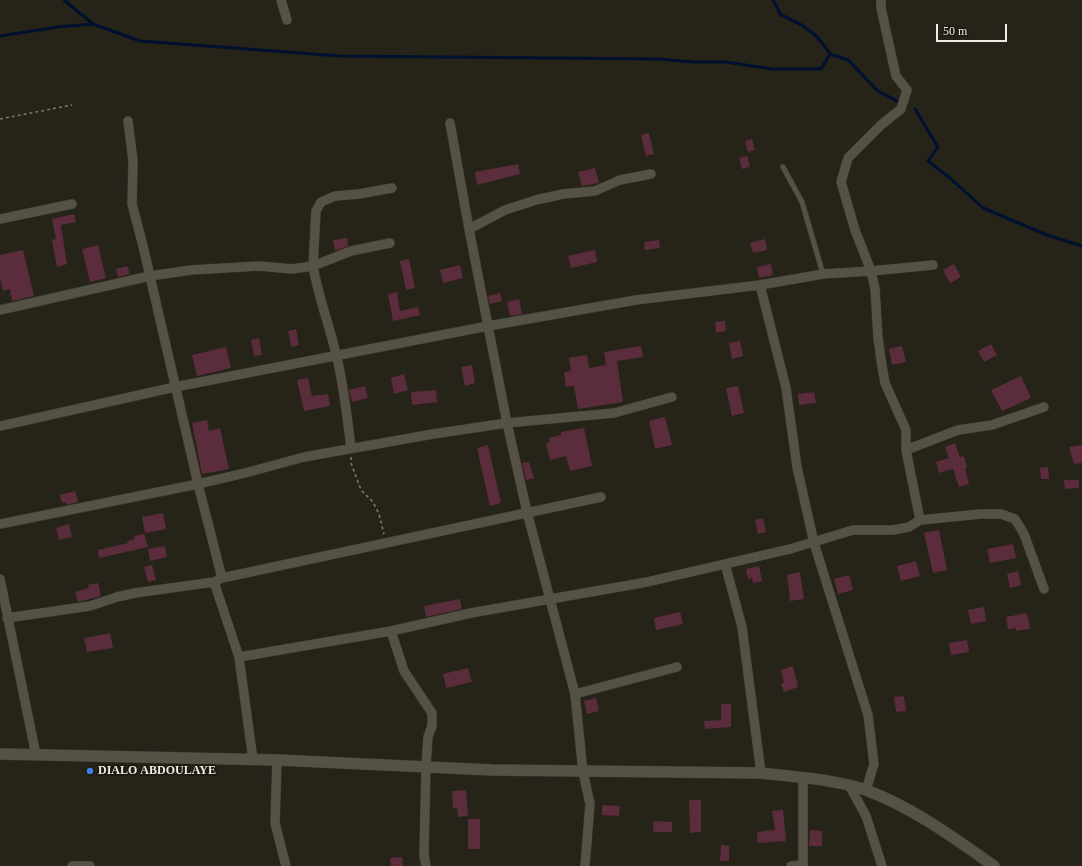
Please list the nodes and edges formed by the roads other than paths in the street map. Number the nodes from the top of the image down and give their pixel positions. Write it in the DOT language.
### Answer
graph roads {
  1 [pos="281,0"];
  2 [pos="881,0"];
  3 [pos="287,20"];
  4 [pos="128,121"];
  5 [pos="450,123"];
  6 [pos="783,167"];
  7 [pos="651,174"];
  8 [pos="392,188"];
  9 [pos="72,204"];
  10 [pos="0,219"];
  11 [pos="469,229"];
  12 [pos="390,243"];
  13 [pos="933,265"];
  14 [pos="313,266"];
  15 [pos="871,271"];
  16 [pos="823,274"];
  17 [pos="150,276"];
  18 [pos="760,285"];
  19 [pos="0,310"];
  20 [pos="488,326"];
  21 [pos="337,356"];
  22 [pos="175,387"];
  23 [pos="672,397"];
  24 [pos="1044,407"];
  25 [pos="507,423"];
  26 [pos="0,426"];
  27 [pos="351,448"];
  28 [pos="906,450"];
  29 [pos="198,484"];
  30 [pos="601,497"];
  31 [pos="527,512"];
  32 [pos="920,520"];
  33 [pos="0,524"];
  34 [pos="814,543"];
  35 [pos="726,564"];
  36 [pos="0,579"];
  37 [pos="218,580"];
  38 [pos="1044,589"];
  39 [pos="550,598"];
  40 [pos="7,618"];
  41 [pos="391,631"];
  42 [pos="239,657"];
  43 [pos="677,667"];
  44 [pos="575,694"];
  45 [pos="0,754"];
  46 [pos="36,755"];
  47 [pos="253,760"];
  48 [pos="277,760"];
  49 [pos="426,766"];
  50 [pos="583,772"];
  51 [pos="761,773"];
  52 [pos="803,778"];
  53 [pos="849,785"];
  54 [pos="866,790"];
  55 [pos="803,865"];
  56 [pos="72,866"];
  57 [pos="90,866"];
  58 [pos="286,866"];
  59 [pos="426,866"];
  60 [pos="585,866"];
  61 [pos="791,866"];
  62 [pos="882,866"];
  63 [pos="994,866"];
  1 -- 3 [label="street"];
  2 -- 15 [label="street"];
  4 -- 17 [label="street"];
  5 -- 11 [label="street"];
  6 -- 16 [label="lane"];
  7 -- 11 [label="street"];
  8 -- 14 [label="street"];
  9 -- 10 [label="street"];
  11 -- 20 [label="street"];
  12 -- 14 [label="street"];
  13 -- 15 [label="street"];
  14 -- 17 [label="street"];
  14 -- 21 [label="street"];
  15 -- 16 [label="street"];
  15 -- 28 [label="street"];
  16 -- 18 [label="street"];
  17 -- 19 [label="street"];
  17 -- 22 [label="street"];
  18 -- 20 [label="street"];
  18 -- 34 [label="street"];
  20 -- 21 [label="street"];
  20 -- 25 [label="street"];
  21 -- 22 [label="street"];
  21 -- 27 [label="street"];
  22 -- 26 [label="street"];
  22 -- 29 [label="street"];
  23 -- 25 [label="street"];
  24 -- 28 [label="street"];
  25 -- 27 [label="street"];
  25 -- 31 [label="street"];
  27 -- 29 [label="street"];
  28 -- 32 [label="street"];
  29 -- 33 [label="street"];
  29 -- 37 [label="street"];
  30 -- 31 [label="street"];
  31 -- 37 [label="street"];
  31 -- 39 [label="street"];
  32 -- 34 [label="street"];
  32 -- 38 [label="street"];
  34 -- 35 [label="street"];
  34 -- 54 [label="street"];
  35 -- 39 [label="street"];
  35 -- 51 [label="street"];
  36 -- 40 [label="street"];
  37 -- 40 [label="street"];
  37 -- 42 [label="street"];
  39 -- 41 [label="street"];
  39 -- 44 [label="street"];
  40 -- 46 [label="street"];
  41 -- 42 [label="street"];
  41 -- 49 [label="street"];
  42 -- 47 [label="street"];
  43 -- 44 [label="street"];
  44 -- 50 [label="street"];
  45 -- 46 [label="street"];
  46 -- 47 [label="street"];
  47 -- 48 [label="street"];
  48 -- 49 [label="street"];
  48 -- 58 [label="street"];
  49 -- 50 [label="street"];
  49 -- 59 [label="street"];
  50 -- 51 [label="street"];
  50 -- 60 [label="street"];
  51 -- 52 [label="street"];
  52 -- 53 [label="street"];
  52 -- 55 [label="street"];
  53 -- 54 [label="street"];
  53 -- 62 [label="street"];
  54 -- 63 [label="street"];
  55 -- 61 [label="street"];
  56 -- 57 [label="street"];
}
